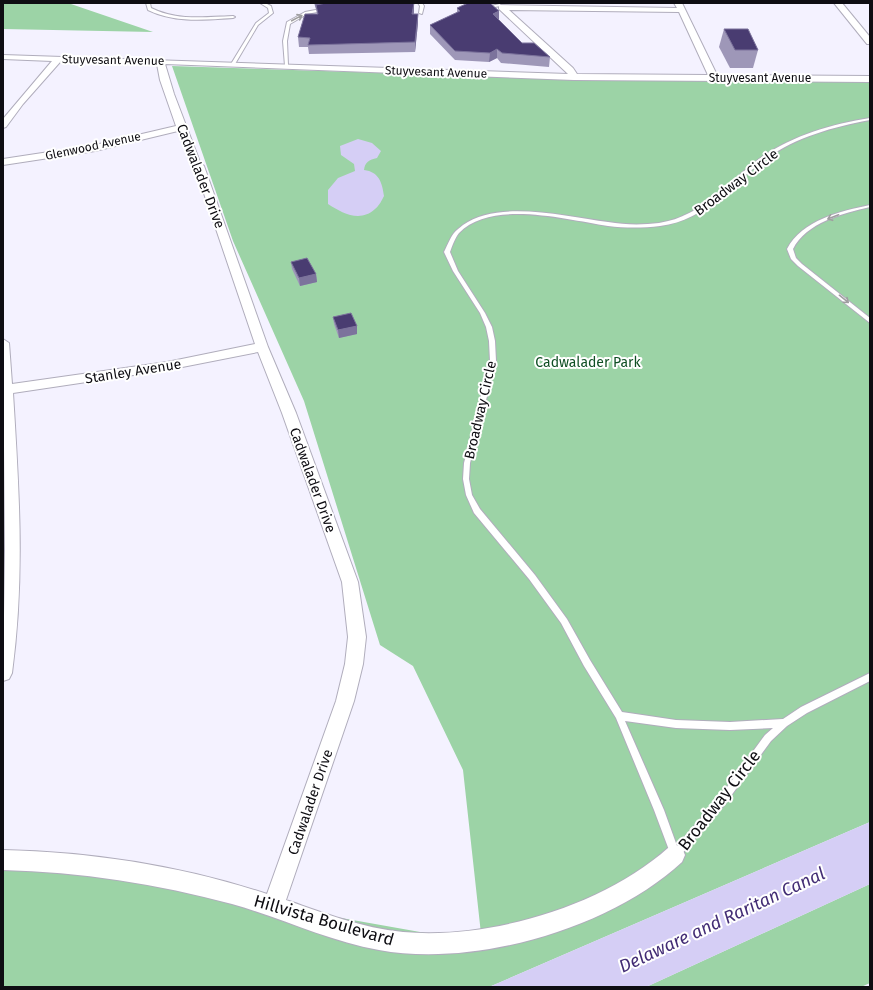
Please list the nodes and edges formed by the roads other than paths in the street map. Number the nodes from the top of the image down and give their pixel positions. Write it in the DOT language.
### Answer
graph roads {
  1 [pos="148,3"];
  2 [pos="262,3"];
  3 [pos="274,3"];
  4 [pos="420,3"];
  5 [pos="838,3"];
  6 [pos="500,5"];
  7 [pos="517,6"];
  8 [pos="679,6"];
  9 [pos="270,7"];
  10 [pos="488,7"];
  11 [pos="328,9"];
  12 [pos="421,13"];
  13 [pos="514,17"];
  14 [pos="233,18"];
  15 [pos="870,42"];
  16 [pos="3,57"];
  17 [pos="58,58"];
  18 [pos="161,61"];
  19 [pos="233,64"];
  20 [pos="286,65"];
  21 [pos="574,77"];
  22 [pos="714,78"];
  23 [pos="870,79"];
  24 [pos="870,119"];
  25 [pos="3,125"];
  26 [pos="182,127"];
  27 [pos="3,162"];
  28 [pos="870,206"];
  29 [pos="870,321"];
  30 [pos="3,343"];
  31 [pos="262,347"];
  32 [pos="4,389"];
  33 [pos="3,673"];
  34 [pos="870,677"];
  35 [pos="619,716"];
  36 [pos="784,723"];
  37 [pos="675,855"];
  38 [pos="3,860"];
  39 [pos="273,906"];
  1 -- 14 [label="lane"];
  2 -- 9 [label="lane"];
  3 -- 9 [label="lane"];
  4 -- 12 [label="lane"];
  5 -- 15 [label="street"];
  6 -- 7 [label="street"];
  6 -- 10 [label="lane"];
  6 -- 13 [label="street"];
  7 -- 8 [label="street"];
  7 -- 13 [label="street"];
  8 -- 22 [label="street"];
  9 -- 19 [label="lane"];
  20 -- 11 [label="lane, one-way"];
  13 -- 21 [label="street"];
  16 -- 17 [label="street, Stuyvesant Avenue"];
  17 -- 18 [label="street, Stuyvesant Avenue"];
  17 -- 25 [label="street"];
  18 -- 19 [label="street, Stuyvesant Avenue"];
  18 -- 26 [label="street, Cadwalader Drive"];
  19 -- 20 [label="street, Stuyvesant Avenue"];
  20 -- 21 [label="street, Stuyvesant Avenue"];
  21 -- 22 [label="street, Stuyvesant Avenue"];
  22 -- 23 [label="street, Stuyvesant Avenue"];
  24 -- 35 [label="lane, Broadway Circle"];
  26 -- 27 [label="street, Glenwood Avenue"];
  26 -- 31 [label="street, Cadwalader Drive"];
  28 -- 29 [label="lane, one-way"];
  30 -- 32 [label="street"];
  31 -- 32 [label="street, Stanley Avenue"];
  31 -- 39 [label="street, Cadwalader Drive"];
  32 -- 33 [label="street"];
  34 -- 36 [label="lane, Broadway Circle"];
  35 -- 36 [label="lane, Broadway Circle"];
  35 -- 37 [label="lane, Broadway Circle"];
  36 -- 37 [label="lane, Broadway Circle"];
  37 -- 39 [label="street, Hillvista Boulevard"];
  38 -- 39 [label="street, Hillvista Boulevard"];
}
